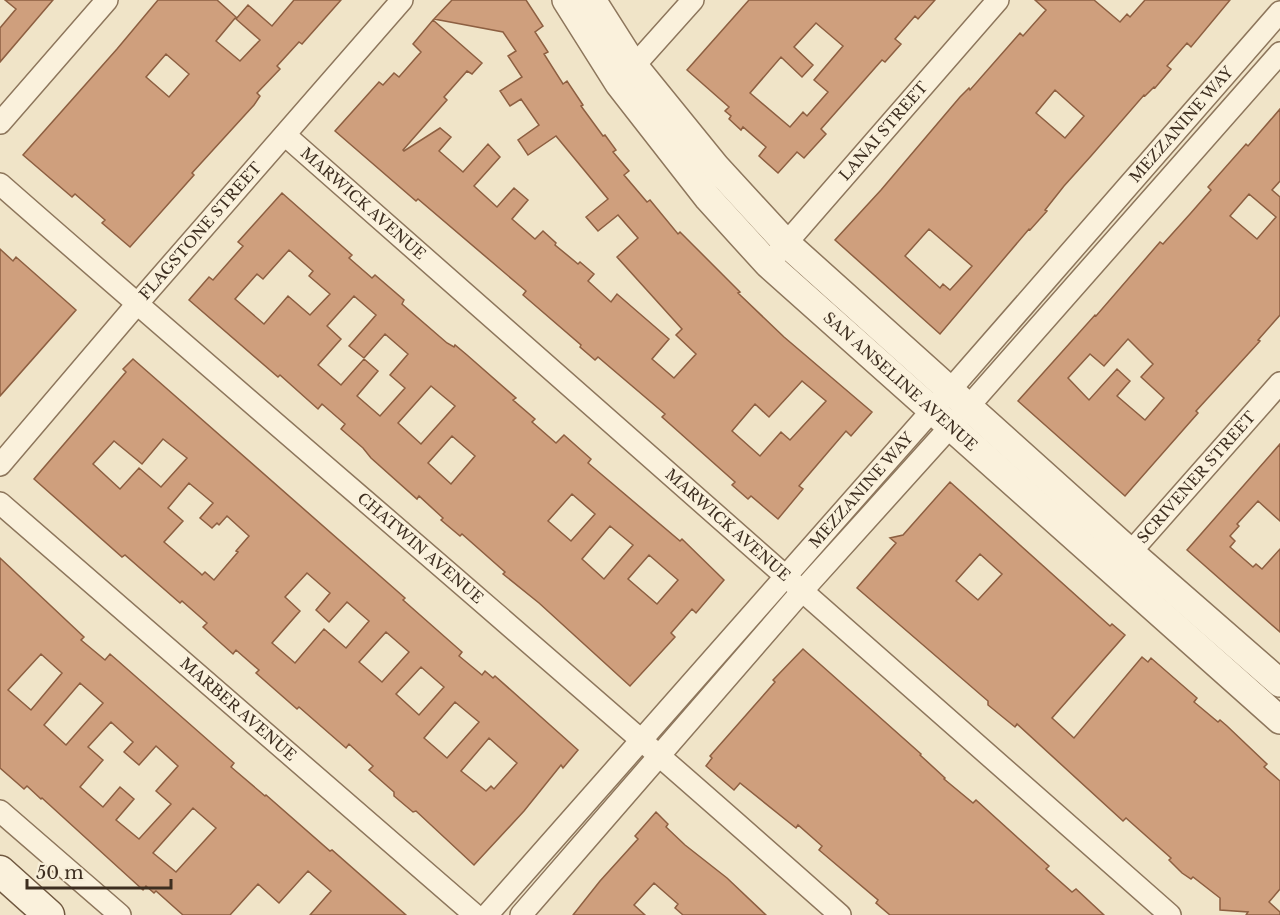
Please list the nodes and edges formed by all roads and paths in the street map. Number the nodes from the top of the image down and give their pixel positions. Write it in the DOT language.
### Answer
graph roads {
  1 [pos="107,0"];
  2 [pos="402,0"];
  3 [pos="566,0"];
  4 [pos="592,0"];
  5 [pos="693,0"];
  6 [pos="998,0"];
  7 [pos="1280,12"];
  8 [pos="1280,53"];
  9 [pos="627,75"];
  10 [pos="0,123"];
  11 [pos="285,135"];
  12 [pos="0,184"];
  13 [pos="786,243"];
  14 [pos="768,264"];
  15 [pos="137,304"];
  16 [pos="1280,383"];
  17 [pos="960,398"];
  18 [pos="941,419"];
  19 [pos="0,465"];
  20 [pos="0,503"];
  21 [pos="1130,552"];
  22 [pos="1112,572"];
  23 [pos="786,574"];
  24 [pos="803,590"];
  25 [pos="1280,683"];
  26 [pos="1280,720"];
  27 [pos="641,738"];
  28 [pos="660,755"];
  29 [pos="0,811"];
  30 [pos="0,872"];
  31 [pos="50,915"];
  32 [pos="120,915"];
  33 [pos="475,915"];
  34 [pos="487,915"];
  35 [pos="521,915"];
  36 [pos="840,915"];
  37 [pos="1170,915"];
  1 -- 10 [label="street"];
  2 -- 11 [label="street, FLAGSTONE STREET"];
  3 -- 9 [label="street, SAN ANSELINE AVENUE"];
  4 -- 9 [label="street, SAN ANSELINE AVENUE"];
  5 -- 9 [label="street"];
  6 -- 13 [label="street, LANAI STREET"];
  7 -- 17 [label="street, MEZZANINE WAY"];
  8 -- 17 [label="street, MEZZANINE WAY"];
  9 -- 13 [label="street, SAN ANSELINE AVENUE"];
  9 -- 14 [label="street, SAN ANSELINE AVENUE"];
  11 -- 15 [label="street, FLAGSTONE STREET"];
  11 -- 23 [label="street, MARWICK AVENUE"];
  12 -- 15 [label="street, CHATWIN AVENUE"];
  13 -- 14 [label="street, LANAI STREET"];
  13 -- 17 [label="street, SAN ANSELINE AVENUE"];
  14 -- 18 [label="street, SAN ANSELINE AVENUE"];
  15 -- 19 [label="street, FLAGSTONE STREET"];
  15 -- 27 [label="street, CHATWIN AVENUE"];
  16 -- 21 [label="street, SCRIVENER STREET"];
  17 -- 18 [label="street, MEZZANINE WAY"];
  17 -- 21 [label="street, SAN ANSELINE AVENUE"];
  18 -- 22 [label="street, SAN ANSELINE AVENUE"];
  18 -- 23 [label="street, MEZZANINE WAY"];
  18 -- 24 [label="street, MEZZANINE WAY"];
  20 -- 33 [label="street, MARBER AVENUE"];
  21 -- 22 [label="street, SCRIVENER STREET"];
  21 -- 25 [label="street, SAN ANSELINE AVENUE"];
  22 -- 26 [label="street, SAN ANSELINE AVENUE"];
  23 -- 24 [label="street, MARWICK AVENUE"];
  23 -- 27 [label="street, MEZZANINE WAY"];
  24 -- 28 [label="street, MEZZANINE WAY"];
  24 -- 37 [label="street, MARWICK AVENUE"];
  27 -- 28 [label="street, CHATWIN AVENUE"];
  27 -- 34 [label="street, MEZZANINE WAY"];
  28 -- 35 [label="street, MEZZANINE WAY"];
  28 -- 36 [label="street, CHATWIN AVENUE"];
  29 -- 32 [label="street"];
  30 -- 31 [label="main road"];
}
